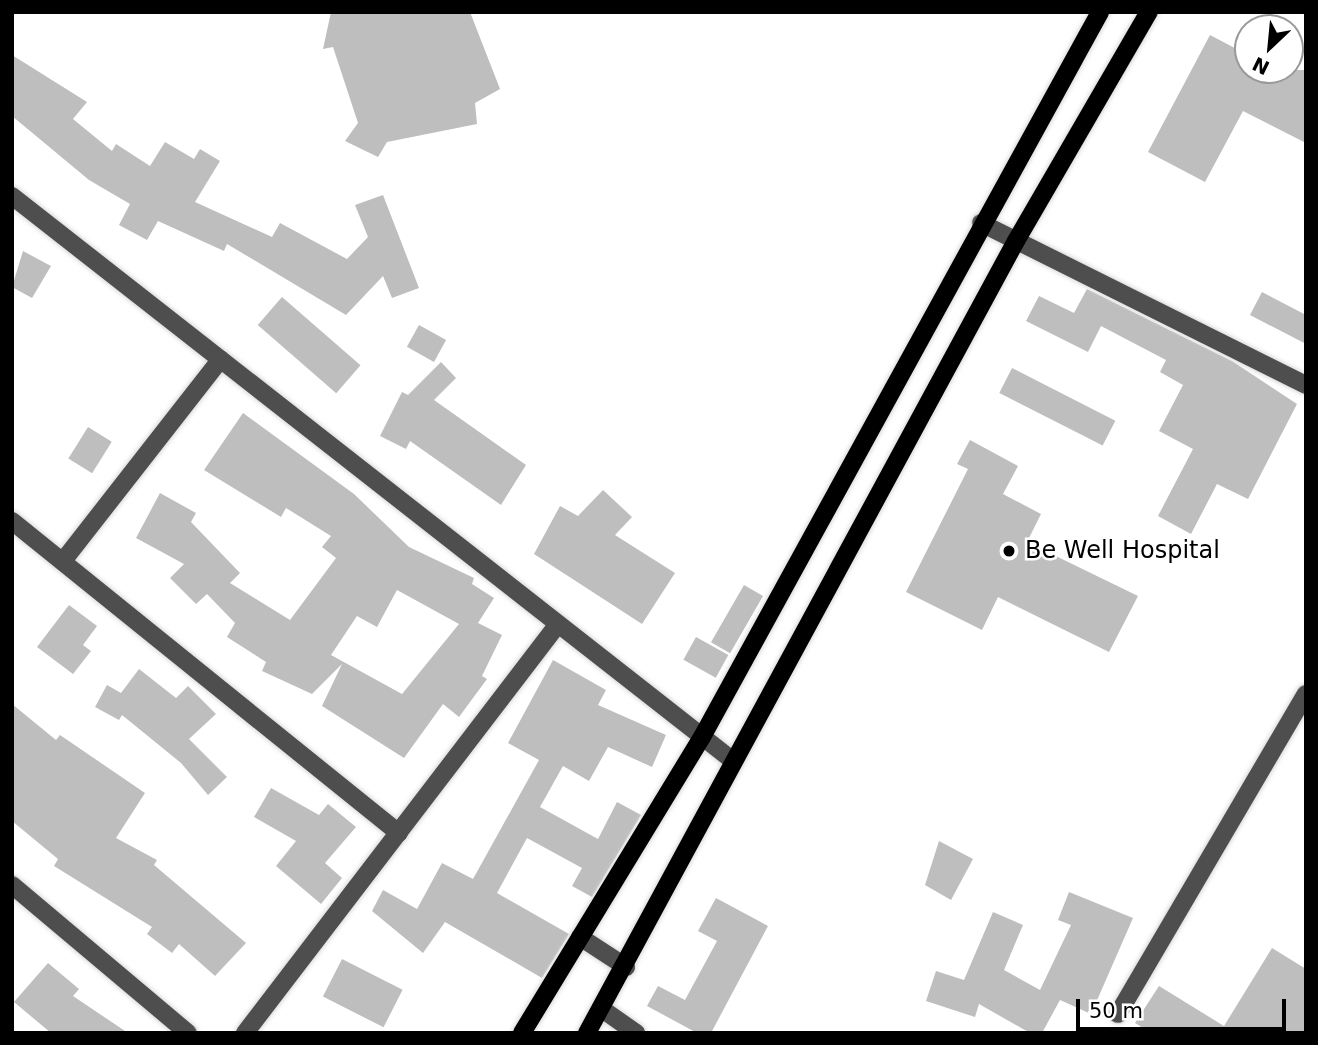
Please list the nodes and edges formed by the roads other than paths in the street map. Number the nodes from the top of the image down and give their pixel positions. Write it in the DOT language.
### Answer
graph roads {
  1 [pos="1100,12"];
  2 [pos="1149,12"];
  3 [pos="12,196"];
  4 [pos="981,223"];
  5 [pos="1016,241"];
  6 [pos="220,359"];
  7 [pos="1306,385"];
  8 [pos="12,521"];
  9 [pos="63,561"];
  10 [pos="558,624"];
  11 [pos="1306,694"];
  12 [pos="702,737"];
  13 [pos="732,760"];
  14 [pos="398,833"];
  15 [pos="12,885"];
  16 [pos="580,937"];
  17 [pos="626,967"];
  18 [pos="602,1009"];
  19 [pos="1118,1014"];
  20 [pos="188,1033"];
  21 [pos="245,1033"];
  22 [pos="522,1033"];
  23 [pos="587,1033"];
  24 [pos="636,1033"];
  1 -- 4 [label="main road"];
  2 -- 5 [label="main road"];
  3 -- 6 [label="street"];
  4 -- 5 [label="street"];
  4 -- 12 [label="main road"];
  5 -- 7 [label="street"];
  5 -- 13 [label="main road"];
  6 -- 9 [label="street"];
  6 -- 10 [label="street"];
  8 -- 9 [label="street"];
  9 -- 14 [label="street"];
  10 -- 12 [label="street"];
  10 -- 14 [label="street"];
  11 -- 19 [label="street"];
  12 -- 13 [label="street"];
  12 -- 16 [label="main road"];
  13 -- 17 [label="main road"];
  14 -- 21 [label="street"];
  15 -- 20 [label="street"];
  16 -- 17 [label="street"];
  16 -- 22 [label="main road"];
  17 -- 18 [label="main road"];
  18 -- 23 [label="main road"];
  18 -- 24 [label="street"];
}
